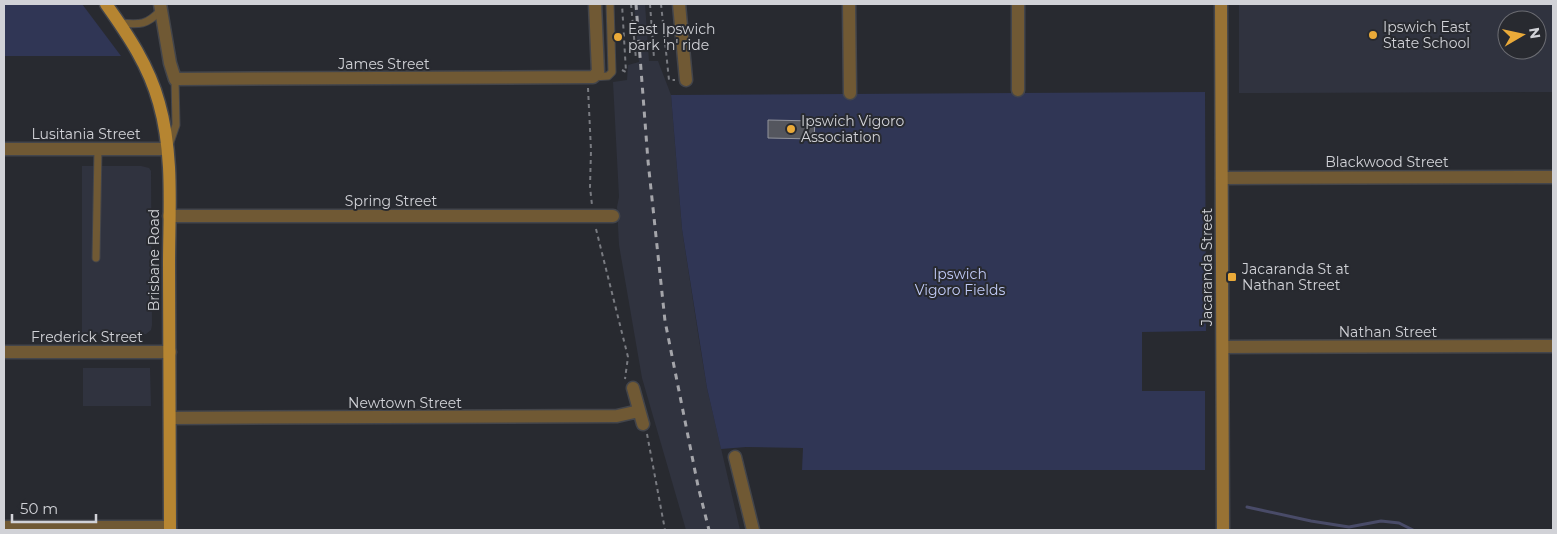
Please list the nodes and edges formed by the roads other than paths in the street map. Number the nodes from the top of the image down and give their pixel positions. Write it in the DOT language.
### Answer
graph roads {
  1 [pos="106,4"];
  2 [pos="594,4"];
  3 [pos="610,4"];
  4 [pos="679,4"];
  5 [pos="849,4"];
  6 [pos="1018,4"];
  7 [pos="1221,4"];
  8 [pos="161,7"];
  9 [pos="120,23"];
  10 [pos="175,79"];
  11 [pos="686,80"];
  12 [pos="590,82"];
  13 [pos="1018,90"];
  14 [pos="850,93"];
  15 [pos="4,149"];
  16 [pos="98,149"];
  17 [pos="167,149"];
  18 [pos="1553,176"];
  19 [pos="1222,178"];
  20 [pos="169,216"];
  21 [pos="613,216"];
  22 [pos="96,258"];
  23 [pos="1553,346"];
  24 [pos="1223,347"];
  25 [pos="4,352"];
  26 [pos="170,352"];
  27 [pos="628,384"];
  28 [pos="170,418"];
  29 [pos="735,457"];
  30 [pos="4,527"];
  31 [pos="170,529"];
  32 [pos="753,530"];
  33 [pos="1223,530"];
  1 -- 9 [label="main road, Brisbane Road"];
  2 -- 12 [label="street"];
  3 -- 12 [label="lane"];
  4 -- 11 [label="street"];
  5 -- 14 [label="street"];
  6 -- 13 [label="street"];
  7 -- 19 [label="street, Jacaranda Street"];
  8 -- 9 [label="lane"];
  8 -- 10 [label="street"];
  9 -- 17 [label="main road, Brisbane Road"];
  10 -- 12 [label="street, James Street"];
  10 -- 17 [label="lane"];
  15 -- 16 [label="street, Lusitania Street"];
  16 -- 17 [label="street, Lusitania Street"];
  16 -- 22 [label="lane"];
  17 -- 20 [label="main road, Brisbane Road"];
  18 -- 19 [label="street, Blackwood Street"];
  19 -- 24 [label="street, Jacaranda Street"];
  20 -- 21 [label="street, Spring Street"];
  20 -- 26 [label="main road, Brisbane Road"];
  23 -- 24 [label="street, Nathan Street"];
  24 -- 33 [label="street, Jacaranda Street"];
  25 -- 26 [label="street, Frederick Street"];
  26 -- 28 [label="main road, Brisbane Road"];
  27 -- 28 [label="street, Newtown Street"];
  28 -- 31 [label="main road, Brisbane Road"];
  29 -- 32 [label="street"];
  30 -- 31 [label="street"];
}
